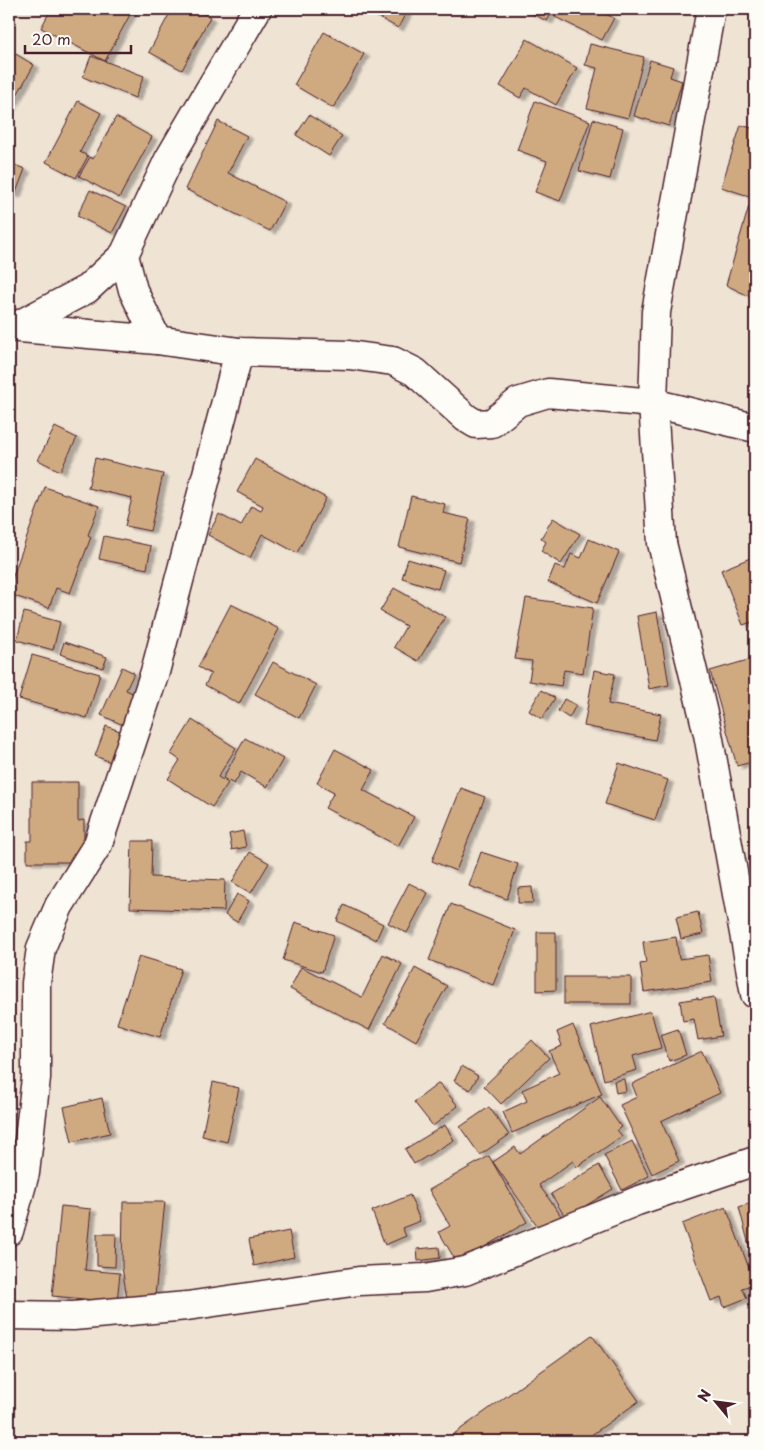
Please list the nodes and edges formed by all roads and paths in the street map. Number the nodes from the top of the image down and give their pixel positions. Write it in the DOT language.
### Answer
graph roads {
  1 [pos="257,9"];
  2 [pos="711,9"];
  3 [pos="124,255"];
  4 [pos="12,327"];
  5 [pos="157,340"];
  6 [pos="238,352"];
  7 [pos="653,404"];
  8 [pos="755,428"];
  9 [pos="755,994"];
  10 [pos="755,1161"];
  11 [pos="9,1231"];
  12 [pos="9,1315"];
  1 -- 3 [label="street"];
  2 -- 7 [label="street"];
  3 -- 4 [label="street"];
  3 -- 5 [label="street"];
  4 -- 5 [label="street"];
  5 -- 6 [label="street"];
  6 -- 7 [label="street"];
  6 -- 11 [label="street"];
  7 -- 8 [label="street"];
  7 -- 9 [label="street"];
  10 -- 12 [label="street"];
}
